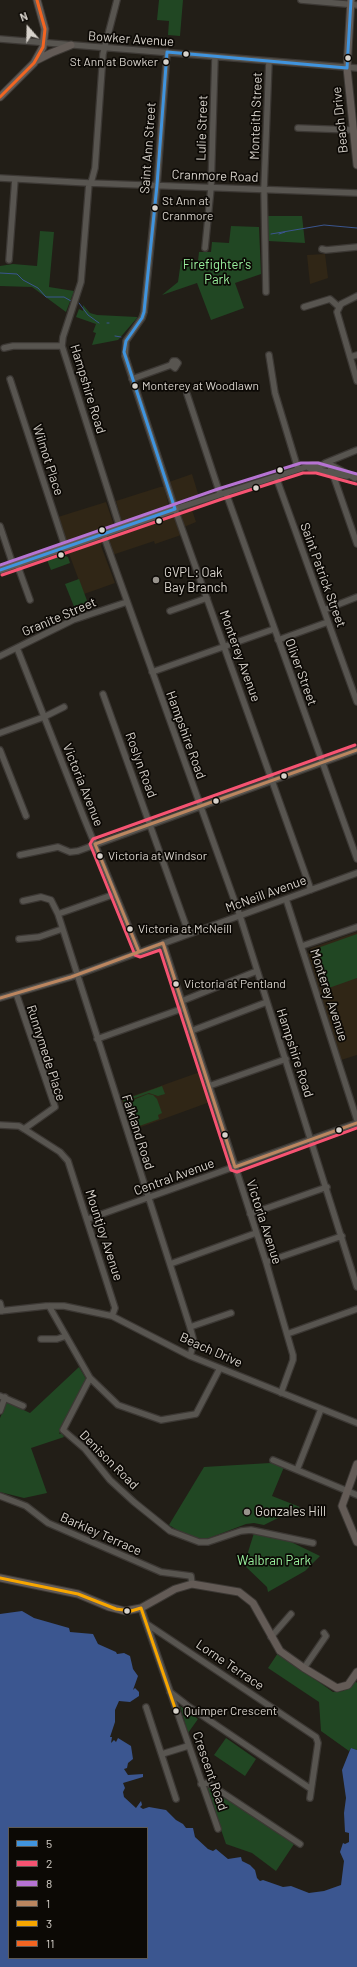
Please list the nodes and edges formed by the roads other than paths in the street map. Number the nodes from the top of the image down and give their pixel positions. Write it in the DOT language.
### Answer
graph roads {
  1 [pos="37,0"];
  2 [pos="117,0"];
  3 [pos="301,0"];
  4 [pos="353,3"];
  5 [pos="0,38"];
  6 [pos="34,40"];
  7 [pos="45,42"];
  8 [pos="71,45"];
  9 [pos="105,48"];
  10 [pos="166,52"];
  11 [pos="39,55"];
  12 [pos="216,57"];
  13 [pos="269,61"];
  14 [pos="34,63"];
  15 [pos="347,68"];
  16 [pos="357,68"];
  17 [pos="0,97"];
  18 [pos="298,128"];
  19 [pos="352,130"];
  20 [pos="357,165"];
  21 [pos="0,178"];
  22 [pos="15,179"];
  23 [pos="90,183"];
  24 [pos="157,185"];
  25 [pos="211,188"];
  26 [pos="264,189"];
  27 [pos="357,193"];
  28 [pos="357,247"];
  29 [pos="205,248"];
  30 [pos="322,249"];
  31 [pos="9,260"];
  32 [pos="266,292"];
  33 [pos="357,296"];
  34 [pos="339,306"];
  35 [pos="304,307"];
  36 [pos="142,318"];
  37 [pos="62,346"];
  38 [pos="4,348"];
  39 [pos="269,355"];
  40 [pos="357,355"];
  41 [pos="350,357"];
  42 [pos="171,365"];
  43 [pos="10,379"];
  44 [pos="132,379"];
  45 [pos="357,381"];
  46 [pos="186,394"];
  47 [pos="357,450"];
  48 [pos="329,463"];
  49 [pos="300,469"];
  50 [pos="331,472"];
  51 [pos="276,477"];
  52 [pos="356,479"];
  53 [pos="223,493"];
  54 [pos="175,509"];
  55 [pos="0,526"];
  56 [pos="120,528"];
  57 [pos="103,534"];
  58 [pos="357,544"];
  59 [pos="65,548"];
  60 [pos="15,564"];
  61 [pos="0,570"];
  62 [pos="207,598"];
  63 [pos="357,598"];
  64 [pos="30,600"];
  65 [pos="127,602"];
  66 [pos="170,610"];
  67 [pos="324,610"];
  68 [pos="328,622"];
  69 [pos="274,628"];
  70 [pos="278,640"];
  71 [pos="225,646"];
  72 [pos="17,648"];
  73 [pos="0,656"];
  74 [pos="152,672"];
  75 [pos="103,694"];
  76 [pos="357,702"];
  77 [pos="64,706"];
  78 [pos="44,717"];
  79 [pos="0,734"];
  80 [pos="0,750"];
  81 [pos="357,750"];
  82 [pos="323,762"];
  83 [pos="273,781"];
  84 [pos="199,806"];
  85 [pos="26,816"];
  86 [pos="150,824"];
  87 [pos="95,844"];
  88 [pos="20,855"];
  89 [pos="357,859"];
  90 [pos="357,874"];
  91 [pos="311,890"];
  92 [pos="115,894"];
  93 [pos="286,899"];
  94 [pos="23,902"];
  95 [pos="58,914"];
  96 [pos="240,916"];
  97 [pos="357,927"];
  98 [pos="62,929"];
  99 [pos="189,934"];
  100 [pos="19,939"];
  101 [pos="163,943"];
  102 [pos="302,946"];
  103 [pos="139,952"];
  104 [pos="257,971"];
  105 [pos="78,974"];
  106 [pos="16,993"];
  107 [pos="0,998"];
  108 [pos="182,1001"];
  109 [pos="267,1002"];
  110 [pos="184,1008"];
  111 [pos="191,1031"];
  112 [pos="97,1039"];
  113 [pos="286,1059"];
  114 [pos="209,1086"];
  115 [pos="357,1121"];
  116 [pos="0,1125"];
  117 [pos="24,1129"];
  118 [pos="312,1139"];
  119 [pos="235,1167"];
  120 [pos="327,1187"];
  121 [pos="148,1198"];
  122 [pos="250,1214"];
  123 [pos="88,1219"];
  124 [pos="256,1232"];
  125 [pos="342,1236"];
  126 [pos="266,1262"];
  127 [pos="170,1264"];
  128 [pos="357,1286"];
  129 [pos="0,1303"];
  130 [pos="52,1306"];
  131 [pos="357,1309"];
  132 [pos="1,1311"];
  133 [pos="231,1313"];
  134 [pos="112,1316"];
  135 [pos="190,1327"];
  136 [pos="286,1334"];
  137 [pos="66,1336"];
  138 [pos="41,1339"];
  139 [pos="190,1356"];
  140 [pos="220,1368"];
  141 [pos="90,1378"];
  142 [pos="281,1393"];
  143 [pos="3,1396"];
  144 [pos="23,1406"];
  145 [pos="321,1409"];
  146 [pos="0,1411"];
  147 [pos="357,1423"];
  148 [pos="273,1460"];
  149 [pos="357,1464"];
  150 [pos="297,1470"];
  151 [pos="346,1491"];
  152 [pos="357,1495"];
  153 [pos="0,1496"];
  154 [pos="357,1542"];
  155 [pos="314,1543"];
  156 [pos="0,1578"];
  157 [pos="192,1584"];
  158 [pos="141,1608"];
  159 [pos="291,1614"];
  160 [pos="148,1624"];
  161 [pos="324,1633"];
  162 [pos="271,1637"];
  163 [pos="304,1668"];
  164 [pos="357,1672"];
  165 [pos="170,1692"];
  166 [pos="146,1707"];
  167 [pos="188,1746"];
  168 [pos="162,1754"];
  169 [pos="202,1784"];
  170 [pos="311,1788"];
  171 [pos="310,1798"];
  172 [pos="176,1799"];
  173 [pos="218,1829"];
  174 [pos="300,1844"];
  1 -- 7 [label="main road"];
  2 -- 9 [label="street, Hampshire Road"];
  3 -- 4 [label="street"];
  4 -- 15 [label="main road, Beach Drive"];
  5 -- 6 [label="street, Bowker Avenue"];
  6 -- 7 [label="street, Bowker Avenue"];
  6 -- 11 [label="street"];
  7 -- 8 [label="street, Bowker Avenue"];
  7 -- 11 [label="main road"];
  8 -- 9 [label="street, Bowker Avenue"];
  8 -- 14 [label="main road"];
  9 -- 10 [label="street, Bowker Avenue"];
  9 -- 23 [label="street, Hampshire Road"];
  10 -- 12 [label="street, Bowker Avenue"];
  10 -- 24 [label="street, Saint Ann Street"];
  11 -- 14 [label="main road"];
  12 -- 13 [label="street, Bowker Avenue"];
  12 -- 25 [label="street, Lulie Street"];
  13 -- 15 [label="street, Bowker Avenue"];
  13 -- 26 [label="street, Monteith Street"];
  14 -- 17 [label="main road"];
  15 -- 16 [label="street, Bowker Avenue"];
  15 -- 19 [label="main road, Beach Drive"];
  18 -- 19 [label="street"];
  19 -- 20 [label="main road, Beach Drive"];
  21 -- 22 [label="street, Cranmore Road"];
  22 -- 23 [label="street, Cranmore Road"];
  22 -- 31 [label="street"];
  23 -- 24 [label="street, Cranmore Road"];
  23 -- 37 [label="street, Hampshire Road"];
  24 -- 25 [label="street, Cranmore Road"];
  24 -- 36 [label="street, Saint Ann Street"];
  25 -- 26 [label="street, Cranmore Road"];
  25 -- 29 [label="street, Lulie Street"];
  26 -- 27 [label="street, Cranmore Road"];
  26 -- 32 [label="street, Monteith Street"];
  28 -- 30 [label="street"];
  33 -- 34 [label="street"];
  34 -- 35 [label="street"];
  34 -- 41 [label="street"];
  36 -- 44 [label="street, Monterey Avenue"];
  37 -- 38 [label="street"];
  37 -- 56 [label="street, Hampshire Road"];
  39 -- 49 [label="street"];
  40 -- 41 [label="street"];
  41 -- 45 [label="street"];
  42 -- 44 [label="street"];
  43 -- 59 [label="street, Wilmot Place"];
  44 -- 54 [label="street, Monterey Avenue"];
  46 -- 53 [label="street, Oliver Street"];
  47 -- 48 [label="street"];
  48 -- 49 [label="street"];
  48 -- 50 [label="street"];
  48 -- 52 [label="street"];
  49 -- 50 [label="street"];
  49 -- 51 [label="street"];
  50 -- 52 [label="street"];
  50 -- 58 [label="street"];
  51 -- 53 [label="street"];
  51 -- 67 [label="street, Saint Patrick Street"];
  53 -- 54 [label="street"];
  53 -- 69 [label="street, Oliver Street"];
  54 -- 56 [label="main road"];
  54 -- 62 [label="street, Monterey Avenue"];
  55 -- 60 [label="street"];
  56 -- 57 [label="main road"];
  57 -- 59 [label="main road"];
  57 -- 65 [label="street, Hampshire Road"];
  59 -- 60 [label="main road"];
  60 -- 61 [label="main road"];
  60 -- 64 [label="street"];
  62 -- 66 [label="street"];
  62 -- 71 [label="street, Monterey Avenue"];
  63 -- 67 [label="street"];
  65 -- 72 [label="street, Granite Street"];
  65 -- 74 [label="street, Hampshire Road"];
  67 -- 68 [label="street, Saint Patrick Street"];
  68 -- 70 [label="street"];
  68 -- 76 [label="street, Saint Patrick Street"];
  69 -- 70 [label="street, Oliver Street"];
  69 -- 71 [label="street"];
  70 -- 82 [label="street, Oliver Street"];
  71 -- 74 [label="street"];
  71 -- 83 [label="street, Monterey Avenue"];
  72 -- 73 [label="street, Granite Street"];
  72 -- 78 [label="street, Victoria Avenue"];
  74 -- 84 [label="street, Hampshire Road"];
  75 -- 86 [label="street, Roslyn Road"];
  77 -- 78 [label="street"];
  78 -- 79 [label="street"];
  78 -- 87 [label="street, Victoria Avenue"];
  80 -- 85 [label="street"];
  81 -- 82 [label="street"];
  82 -- 83 [label="street"];
  82 -- 89 [label="street, Oliver Street"];
  83 -- 84 [label="street"];
  83 -- 91 [label="street, Monterey Avenue"];
  84 -- 86 [label="street"];
  84 -- 96 [label="street, Hampshire Road"];
  86 -- 87 [label="street"];
  86 -- 99 [label="street, Roslyn Road"];
  87 -- 88 [label="street"];
  87 -- 92 [label="street, Victoria Avenue"];
  90 -- 91 [label="street, McNeill Avenue"];
  91 -- 93 [label="street, McNeill Avenue"];
  92 -- 95 [label="street"];
  92 -- 103 [label="street, Victoria Avenue"];
  93 -- 96 [label="street, McNeill Avenue"];
  93 -- 102 [label="street, Monterey Avenue"];
  94 -- 95 [label="street"];
  95 -- 98 [label="street, Falkland Road"];
  96 -- 99 [label="street, McNeill Avenue"];
  96 -- 104 [label="street, Hampshire Road"];
  97 -- 102 [label="street"];
  98 -- 100 [label="street"];
  98 -- 105 [label="street, Falkland Road"];
  99 -- 101 [label="street, McNeill Avenue"];
  101 -- 103 [label="street, McNeill Avenue"];
  101 -- 108 [label="street, Victoria Avenue"];
  102 -- 115 [label="street, Monterey Avenue"];
  103 -- 105 [label="street, McNeill Avenue"];
  104 -- 108 [label="street"];
  104 -- 109 [label="street, Hampshire Road"];
  105 -- 106 [label="street, McNeill Avenue"];
  105 -- 112 [label="street, Falkland Road"];
  106 -- 107 [label="street, McNeill Avenue"];
  106 -- 117 [label="street, Runnymede Place"];
  108 -- 110 [label="street, Victoria Avenue"];
  109 -- 111 [label="street"];
  109 -- 113 [label="street, Hampshire Road"];
  110 -- 111 [label="street, Victoria Avenue"];
  110 -- 112 [label="street"];
  111 -- 114 [label="street, Victoria Avenue"];
  112 -- 121 [label="street, Falkland Road"];
  113 -- 114 [label="street"];
  113 -- 118 [label="street, Hampshire Road"];
  114 -- 119 [label="street, Victoria Avenue"];
  115 -- 118 [label="street, Central Avenue"];
  116 -- 117 [label="street"];
  117 -- 123 [label="street, Mountjoy Avenue"];
  118 -- 119 [label="street, Central Avenue"];
  118 -- 120 [label="street, Hampshire Road"];
  119 -- 121 [label="street, Central Avenue"];
  119 -- 122 [label="street, Victoria Avenue"];
  120 -- 122 [label="street"];
  120 -- 125 [label="street, Hampshire Road"];
  121 -- 123 [label="street, Central Avenue"];
  121 -- 127 [label="street, Falkland Road"];
  122 -- 124 [label="street, Victoria Avenue"];
  123 -- 134 [label="street, Mountjoy Avenue"];
  124 -- 126 [label="street, Victoria Avenue"];
  124 -- 127 [label="street"];
  125 -- 126 [label="street"];
  125 -- 128 [label="street, Hampshire Road"];
  126 -- 136 [label="street, Victoria Avenue"];
  127 -- 135 [label="street, Falkland Road"];
  129 -- 132 [label="street"];
  130 -- 132 [label="street, Beach Drive"];
  130 -- 134 [label="street, Beach Drive"];
  130 -- 137 [label="street"];
  131 -- 136 [label="street"];
  133 -- 135 [label="street"];
  134 -- 139 [label="street, Beach Drive"];
  135 -- 139 [label="street, Falkland Road"];
  136 -- 142 [label="street, Victoria Avenue"];
  137 -- 138 [label="street"];
  137 -- 141 [label="street"];
  139 -- 140 [label="street, Beach Drive"];
  140 -- 141 [label="street"];
  140 -- 142 [label="street, Beach Drive"];
  141 -- 155 [label="street, Denison Road"];
  142 -- 145 [label="street, Beach Drive"];
  143 -- 144 [label="street"];
  143 -- 146 [label="street"];
  145 -- 147 [label="street, Beach Drive"];
  145 -- 150 [label="street"];
  148 -- 150 [label="street"];
  149 -- 151 [label="main road"];
  150 -- 151 [label="street"];
  151 -- 152 [label="street"];
  151 -- 154 [label="main road"];
  153 -- 157 [label="street, Barkley Terrace"];
  156 -- 158 [label="main road"];
  157 -- 158 [label="main road"];
  157 -- 162 [label="main road"];
  158 -- 160 [label="street, Crescent Road"];
  159 -- 162 [label="street"];
  160 -- 165 [label="street, Crescent Road"];
  160 -- 170 [label="street, Lorne Terrace"];
  161 -- 163 [label="street"];
  162 -- 163 [label="main road"];
  163 -- 164 [label="main road"];
  165 -- 167 [label="street, Crescent Road"];
  165 -- 170 [label="street"];
  166 -- 168 [label="street"];
  167 -- 168 [label="street"];
  167 -- 169 [label="street, Crescent Road"];
  168 -- 172 [label="street"];
  169 -- 173 [label="street, Crescent Road"];
  169 -- 174 [label="street"];
  170 -- 171 [label="street"];
}
